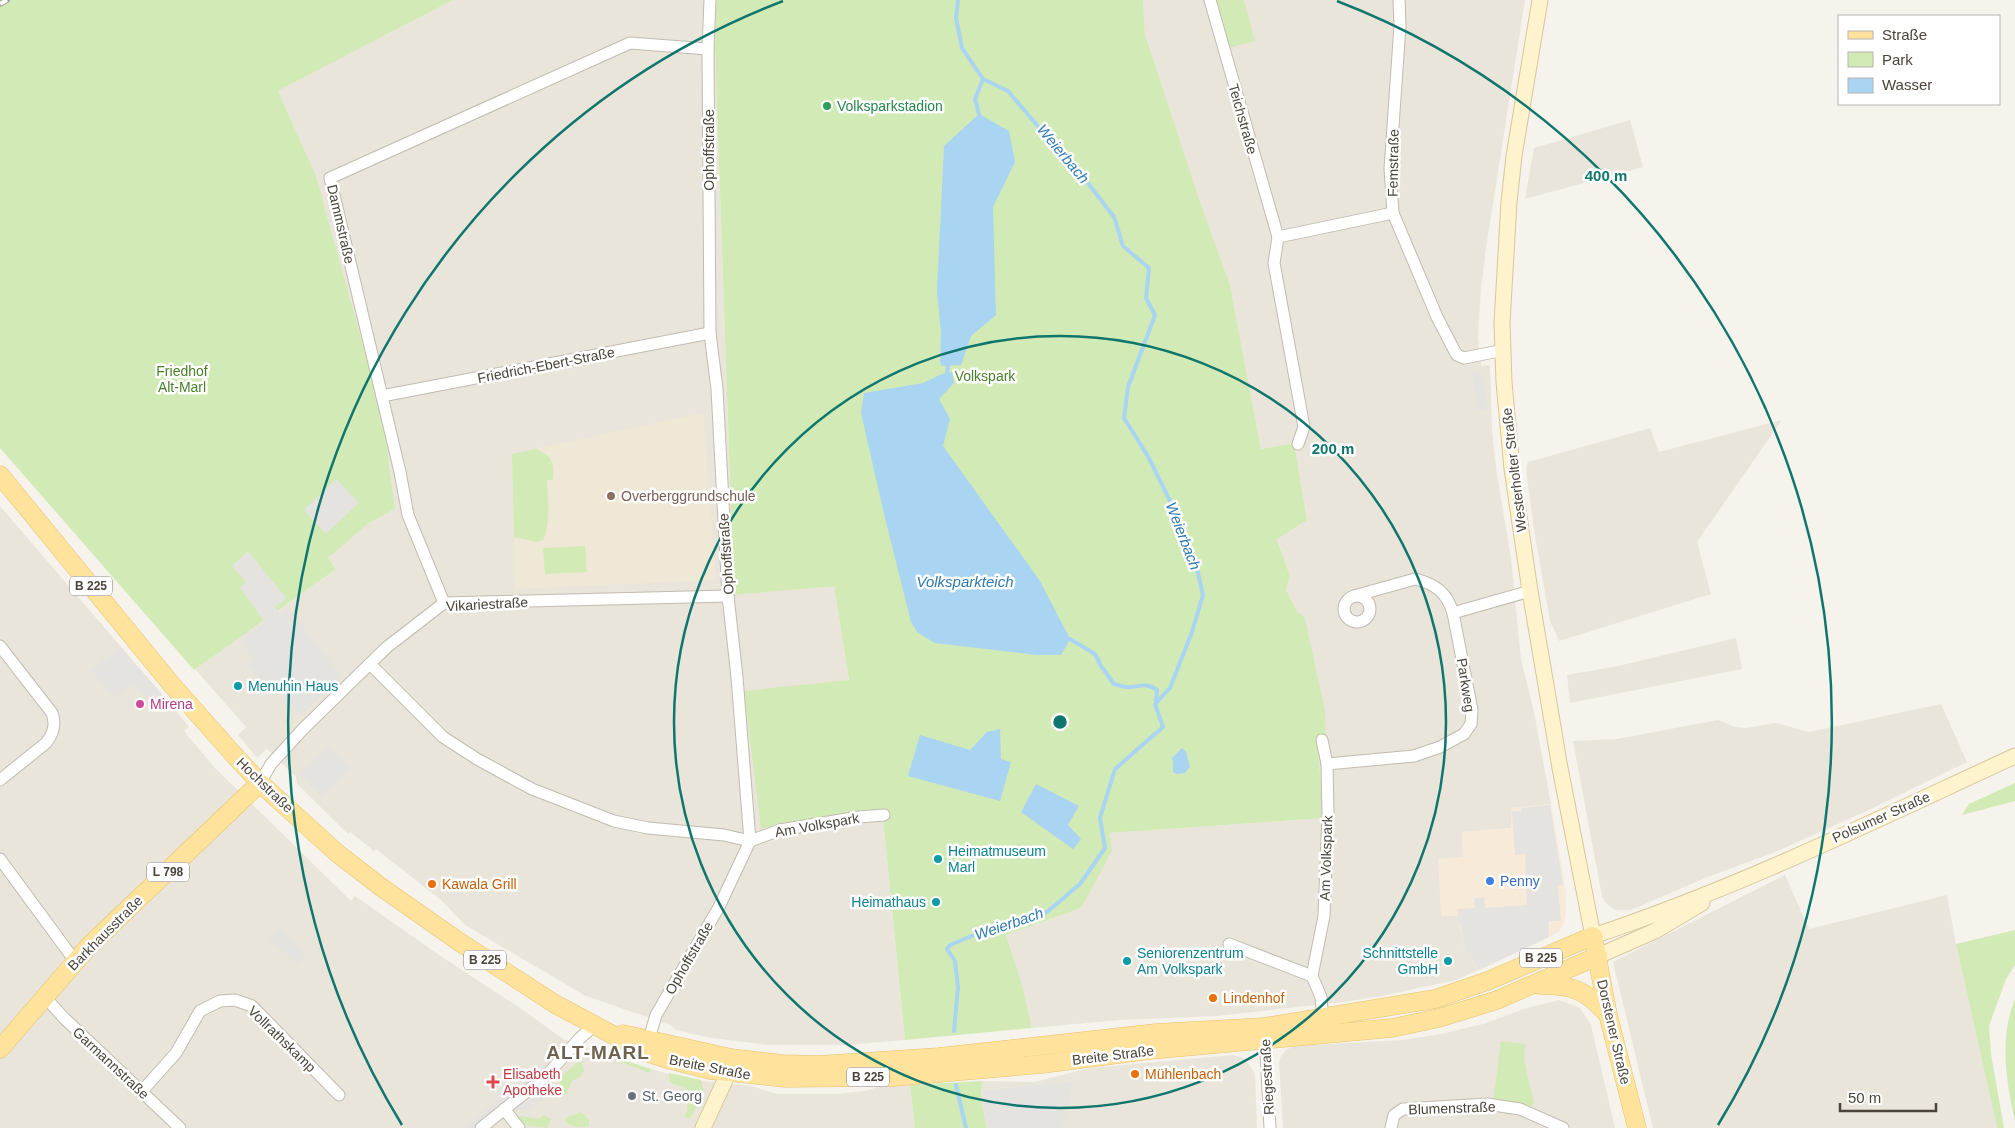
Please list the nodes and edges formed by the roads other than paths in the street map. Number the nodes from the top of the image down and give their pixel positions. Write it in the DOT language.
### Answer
graph roads {
  1 [pos="710,0"];
  2 [pos="1210,0"];
  3 [pos="1399,0"];
  4 [pos="1540,0"];
  5 [pos="708,49"];
  6 [pos="1393,213"];
  7 [pos="1278,237"];
  8 [pos="710,333"];
  9 [pos="1504,350"];
  10 [pos="382,396"];
  11 [pos="1298,444"];
  12 [pos="0,475"];
  13 [pos="1530,591"];
  14 [pos="728,596"];
  15 [pos="1354,596"];
  16 [pos="444,604"];
  17 [pos="1453,613"];
  18 [pos="0,646"];
  19 [pos="370,664"];
  20 [pos="1322,740"];
  21 [pos="2015,756"];
  22 [pos="1327,764"];
  23 [pos="0,780"];
  24 [pos="260,783"];
  25 [pos="884,815"];
  26 [pos="750,841"];
  27 [pos="0,859"];
  28 [pos="1746,877"];
  29 [pos="1593,936"];
  30 [pos="1228,944"];
  31 [pos="1598,956"];
  32 [pos="76,961"];
  33 [pos="1312,976"];
  34 [pos="1534,986"];
  35 [pos="44,996"];
  36 [pos="1608,1015"];
  37 [pos="594,1026"];
  38 [pos="1323,1027"];
  39 [pos="1265,1033"];
  40 [pos="647,1046"];
  41 [pos="0,1049"];
  42 [pos="729,1065"];
  43 [pos="142,1091"];
  44 [pos="339,1095"];
  45 [pos="504,1110"];
  46 [pos="1550,1125"];
  47 [pos="180,1128"];
  48 [pos="482,1128"];
  49 [pos="519,1128"];
  50 [pos="703,1128"];
  51 [pos="1270,1128"];
  52 [pos="1391,1128"];
  53 [pos="1564,1128"];
  54 [pos="1637,1128"];
  1 -- 5 [label="street, Ophoffstraße"];
  2 -- 7 [label="street, Teichstraße"];
  3 -- 6 [label="street, Femstraße"];
  4 -- 9 [label="main road, Westerholter Straße"];
  5 -- 8 [label="street, Ophoffstraße"];
  5 -- 10 [label="street, Dammstraße"];
  6 -- 7 [label="street"];
  6 -- 9 [label="street, Femstraße"];
  7 -- 11 [label="street, Teichstraße"];
  8 -- 10 [label="street, Friedrich-Ebert-Straße"];
  8 -- 14 [label="street, Ophoffstraße"];
  9 -- 13 [label="main road, Westerholter Straße"];
  10 -- 16 [label="street, Dammstraße"];
  12 -- 24 [label="main road, Hochstraße / B 225"];
  13 -- 17 [label="street"];
  13 -- 29 [label="main road, Westerholter Straße"];
  14 -- 16 [label="street, Vikariestraße"];
  14 -- 26 [label="street, Ophoffstraße"];
  15 -- 17 [label="street, Parkweg"];
  16 -- 19 [label="street, Vikariestraße"];
  17 -- 22 [label="street, Parkweg"];
  18 -- 23 [label="street"];
  19 -- 24 [label="street, Vikariestraße"];
  19 -- 26 [label="street"];
  20 -- 22 [label="street, Am Volkspark"];
  21 -- 28 [label="main road, Polsumer Straße"];
  22 -- 33 [label="street, Am Volkspark"];
  24 -- 32 [label="main road, Barkhausstraße / L 798"];
  24 -- 37 [label="main road, Hochstraße / B 225"];
  25 -- 26 [label="street, Am Volkspark"];
  26 -- 40 [label="street, Ophoffstraße"];
  27 -- 32 [label="street"];
  28 -- 29 [label="main road, Polsumer Straße"];
  28 -- 31 [label="main road, Polsumer Straße"];
  29 -- 31 [label="main road, Dorstener Straße"];
  29 -- 38 [label="main road, Breite Straße / B 225"];
  30 -- 33 [label="street"];
  31 -- 34 [label="main road, Breite Straße / B 225"];
  31 -- 36 [label="main road, Dorstener Straße"];
  32 -- 35 [label="main road, Barkhausstraße / L 798"];
  33 -- 38 [label="street"];
  34 -- 36 [label="main road"];
  34 -- 38 [label="main road, Breite Straße / B 225"];
  35 -- 41 [label="main road, Barkhausstraße / L 798"];
  35 -- 43 [label="street, Garmannstraße"];
  36 -- 54 [label="main road, Dorstener Straße"];
  37 -- 40 [label="main road, Breite Straße / B 225"];
  37 -- 45 [label="street"];
  38 -- 39 [label="main road, Breite Straße / B 225"];
  39 -- 42 [label="main road, Breite Straße / B 225"];
  39 -- 51 [label="street, Riegestraße"];
  40 -- 42 [label="main road, Breite Straße / B 225"];
  42 -- 50 [label="main road"];
  43 -- 44 [label="street, Vollrathskamp"];
  43 -- 47 [label="street, Garmannstraße"];
  45 -- 48 [label="street"];
  45 -- 49 [label="street"];
  46 -- 52 [label="street, Blumenstraße"];
  46 -- 53 [label="street, Blumenstraße"];
}
